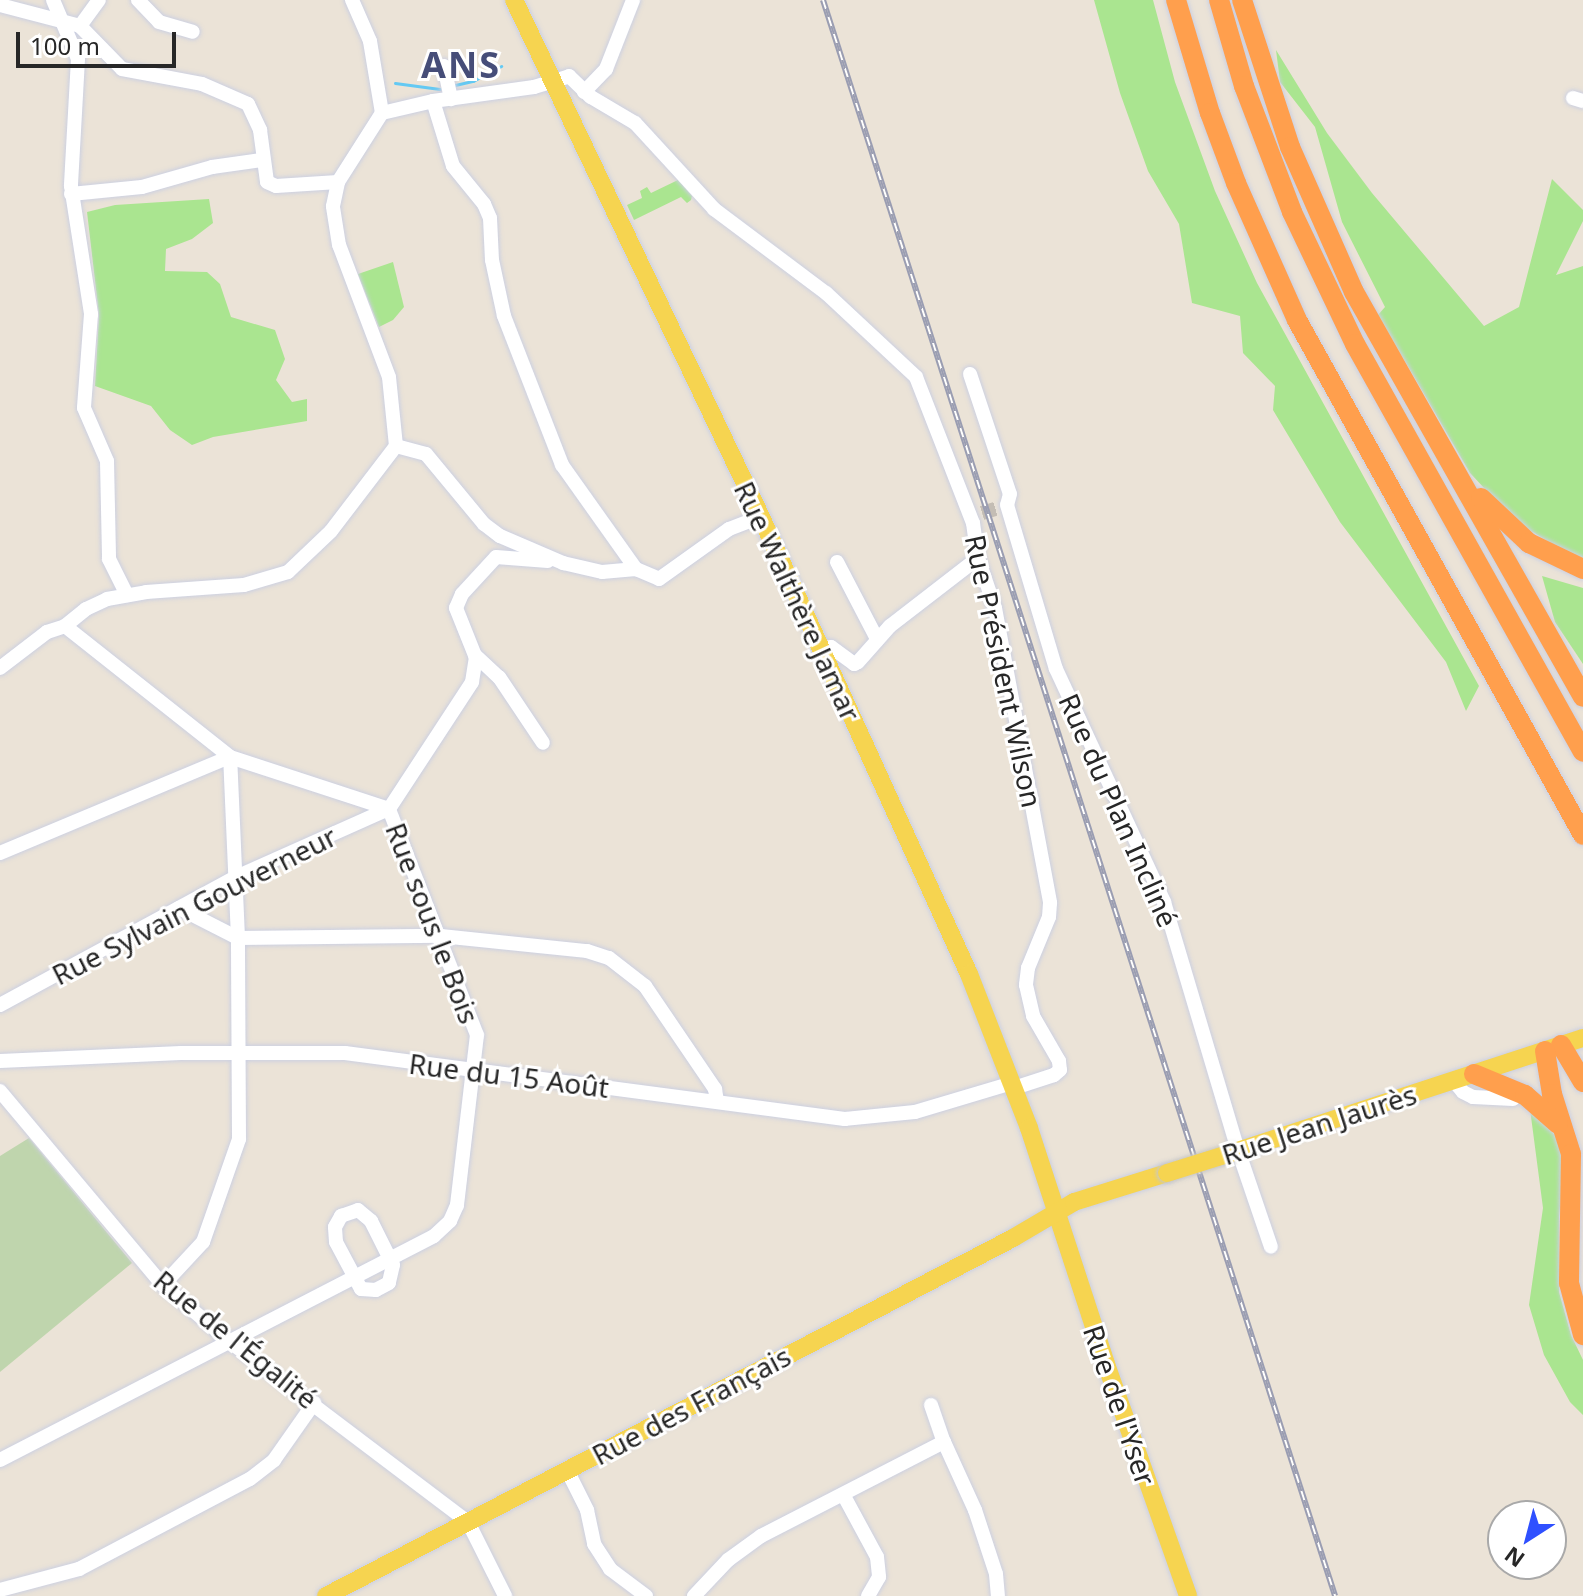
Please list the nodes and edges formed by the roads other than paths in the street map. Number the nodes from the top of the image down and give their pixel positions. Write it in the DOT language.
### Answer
graph roads {
  1 [pos="53,0"];
  2 [pos="99,0"];
  3 [pos="138,0"];
  4 [pos="352,0"];
  5 [pos="514,0"];
  6 [pos="633,0"];
  7 [pos="1176,0"];
  8 [pos="1219,0"];
  9 [pos="1242,1"];
  10 [pos="0,5"];
  11 [pos="61,18"];
  12 [pos="80,26"];
  13 [pos="193,32"];
  14 [pos="444,66"];
  15 [pos="553,80"];
  16 [pos="584,92"];
  17 [pos="451,99"];
  18 [pos="433,101"];
  19 [pos="382,113"];
  20 [pos="262,160"];
  21 [pos="338,182"];
  22 [pos="71,194"];
  23 [pos="970,374"];
  24 [pos="1423,416"];
  25 [pos="396,446"];
  26 [pos="761,517"];
  27 [pos="978,558"];
  28 [pos="837,562"];
  29 [pos="563,563"];
  30 [pos="636,569"];
  31 [pos="1583,569"];
  32 [pos="127,595"];
  33 [pos="65,626"];
  34 [pos="877,639"];
  35 [pos="820,649"];
  36 [pos="475,655"];
  37 [pos="0,668"];
  38 [pos="1583,697"];
  39 [pos="543,743"];
  40 [pos="1583,752"];
  41 [pos="230,757"];
  42 [pos="389,809"];
  43 [pos="1583,835"];
  44 [pos="0,853"];
  45 [pos="236,877"];
  46 [pos="179,908"];
  47 [pos="441,936"];
  48 [pos="238,938"];
  49 [pos="0,1005"];
  50 [pos="1033,1016"];
  51 [pos="1583,1038"];
  52 [pos="1553,1048"];
  53 [pos="239,1052"];
  54 [pos="2,1064"];
  55 [pos="470,1071"];
  56 [pos="1474,1074"];
  57 [pos="1454,1081"];
  58 [pos="1583,1082"];
  59 [pos="1013,1086"];
  60 [pos="0,1091"];
  61 [pos="1513,1099"];
  62 [pos="717,1101"];
  63 [pos="1563,1130"];
  64 [pos="1234,1152"];
  65 [pos="1583,1199"];
  66 [pos="1056,1212"];
  67 [pos="1271,1247"];
  68 [pos="389,1257"];
  69 [pos="352,1275"];
  70 [pos="163,1285"];
  71 [pos="1583,1287"];
  72 [pos="1583,1335"];
  73 [pos="230,1342"];
  74 [pos="314,1403"];
  75 [pos="931,1405"];
  76 [pos="944,1442"];
  77 [pos="0,1460"];
  78 [pos="567,1470"];
  79 [pos="844,1496"];
  80 [pos="468,1522"];
  81 [pos="0,1590"];
  82 [pos="326,1596"];
  83 [pos="505,1596"];
  84 [pos="646,1596"];
  85 [pos="694,1596"];
  86 [pos="868,1596"];
  87 [pos="998,1596"];
  88 [pos="1188,1596"];
  1 -- 11 [label="street"];
  2 -- 12 [label="street"];
  3 -- 13 [label="street"];
  4 -- 19 [label="street"];
  5 -- 15 [label="main road, Rue Walthère Jamar"];
  6 -- 16 [label="street"];
  7 -- 43 [label="highway"];
  8 -- 40 [label="highway"];
  9 -- 24 [label="highway"];
  10 -- 11 [label="street"];
  11 -- 12 [label="street"];
  11 -- 22 [label="street"];
  12 -- 20 [label="street"];
  14 -- 17 [label="street"];
  15 -- 16 [label="street, Rue Président Wilson"];
  15 -- 17 [label="street"];
  15 -- 26 [label="main road, Rue Walthère Jamar"];
  16 -- 27 [label="street, Rue Président Wilson"];
  17 -- 18 [label="street"];
  18 -- 19 [label="street"];
  18 -- 30 [label="street"];
  19 -- 21 [label="street"];
  20 -- 21 [label="street"];
  20 -- 22 [label="street"];
  21 -- 25 [label="street"];
  22 -- 32 [label="street"];
  23 -- 64 [label="street, Rue du Plan Incliné"];
  24 -- 31 [label="highway"];
  24 -- 38 [label="highway"];
  25 -- 29 [label="street"];
  25 -- 32 [label="street"];
  26 -- 30 [label="street"];
  26 -- 35 [label="main road, Rue Walthère Jamar"];
  27 -- 34 [label="street"];
  27 -- 50 [label="street, Rue Président Wilson"];
  28 -- 34 [label="street"];
  29 -- 30 [label="street"];
  29 -- 36 [label="street"];
  32 -- 33 [label="street"];
  33 -- 37 [label="street"];
  33 -- 41 [label="street"];
  34 -- 35 [label="street"];
  35 -- 59 [label="main road, Rue Walthère Jamar"];
  36 -- 39 [label="street"];
  36 -- 42 [label="street, Rue sous le Bois"];
  41 -- 42 [label="street"];
  41 -- 44 [label="street"];
  41 -- 45 [label="street"];
  42 -- 45 [label="street, Rue Sylvain Gouverneur"];
  42 -- 47 [label="street, Rue sous le Bois"];
  45 -- 46 [label="street, Rue Sylvain Gouverneur"];
  45 -- 48 [label="street"];
  46 -- 48 [label="street"];
  46 -- 49 [label="street, Rue Sylvain Gouverneur"];
  47 -- 48 [label="street"];
  47 -- 55 [label="street, Rue sous le Bois"];
  47 -- 62 [label="street"];
  48 -- 53 [label="street"];
  50 -- 59 [label="street, Rue du 15 Août"];
  51 -- 52 [label="main road, Rue Jean Jaurès"];
  52 -- 56 [label="main road, Rue Jean Jaurès"];
  52 -- 58 [label="highway"];
  52 -- 63 [label="highway"];
  53 -- 54 [label="street, Rue du 15 Août"];
  53 -- 55 [label="street, Rue du 15 Août"];
  53 -- 70 [label="street"];
  55 -- 62 [label="street, Rue du 15 Août"];
  55 -- 68 [label="street, Rue sous le Bois"];
  56 -- 57 [label="main road, Rue Jean Jaurès"];
  56 -- 63 [label="highway"];
  57 -- 61 [label="street"];
  57 -- 64 [label="main road, Rue Jean Jaurès"];
  59 -- 62 [label="street, Rue du 15 Août"];
  59 -- 66 [label="main road, Rue Walthère Jamar"];
  60 -- 70 [label="street, Rue de l'Égalité"];
  63 -- 72 [label="highway"];
  64 -- 66 [label="main road, Rue Jean Jaurès, bridge"];
  64 -- 67 [label="street, Rue du Plan Incliné"];
  65 -- 71 [label="highway"];
  66 -- 78 [label="main road, Rue des Français"];
  66 -- 88 [label="main road, Rue de l'Yser"];
  68 -- 69 [label="street, Rue sous le Bois"];
  68 -- 69 [label="street"];
  68 -- 69 [label="street"];
  69 -- 73 [label="street, Rue sous le Bois"];
  70 -- 73 [label="street, Rue de l'Égalité"];
  73 -- 74 [label="street, Rue de l'Égalité"];
  73 -- 77 [label="street, Rue sous le Bois"];
  74 -- 80 [label="street, Rue de l'Égalité"];
  74 -- 81 [label="street"];
  75 -- 76 [label="street"];
  76 -- 79 [label="street"];
  76 -- 87 [label="street"];
  78 -- 80 [label="main road, Rue des Français"];
  78 -- 84 [label="street"];
  79 -- 85 [label="street"];
  79 -- 86 [label="street"];
  80 -- 82 [label="main road, Rue des Français"];
  80 -- 83 [label="street"];
}
